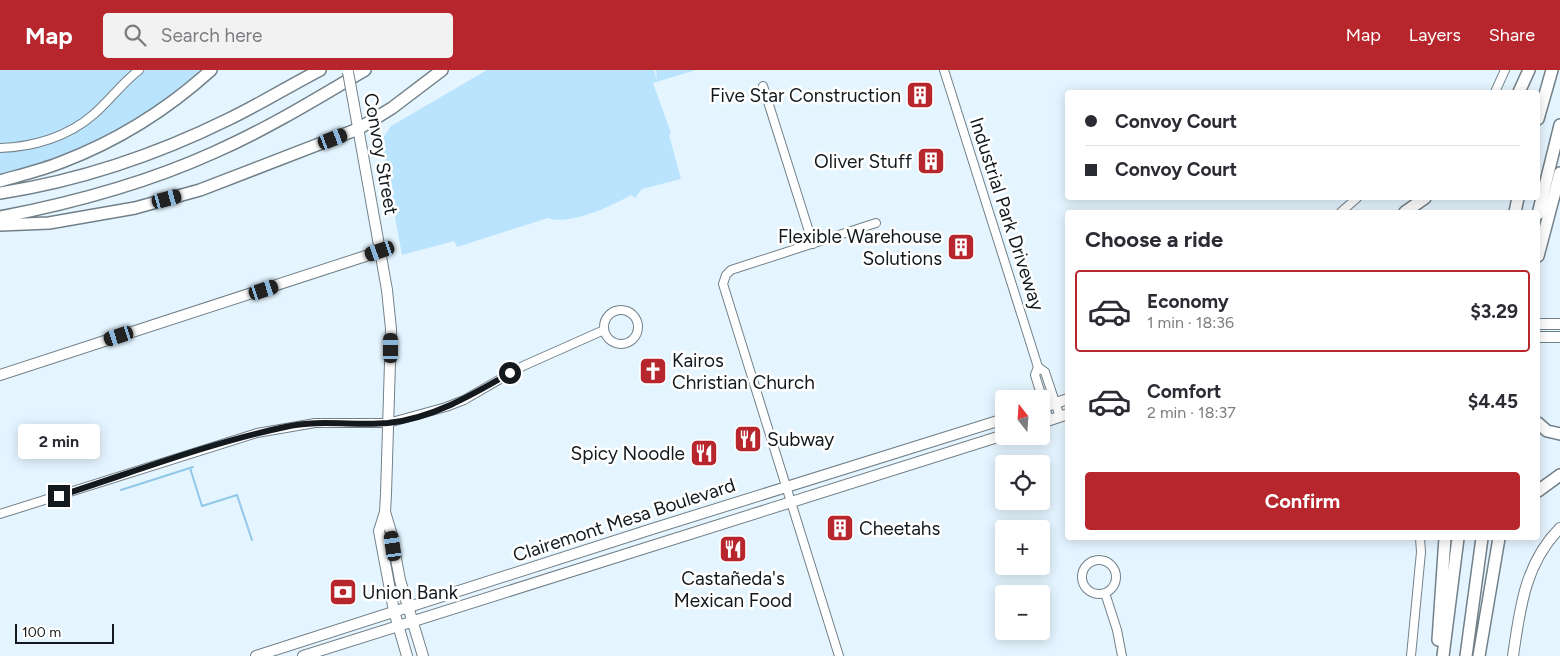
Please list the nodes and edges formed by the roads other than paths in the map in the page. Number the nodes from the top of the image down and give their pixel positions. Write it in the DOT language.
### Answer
graph roads {
  1 [pos="139,70"];
  2 [pos="211,70"];
  3 [pos="320,70"];
  4 [pos="348,70"];
  5 [pos="365,70"];
  6 [pos="442,70"];
  7 [pos="944,70"];
  8 [pos="1506,70"];
  9 [pos="1529,70"];
  10 [pos="1552,70"];
  11 [pos="763,86"];
  12 [pos="1497,90"];
  13 [pos="1520,90"];
  14 [pos="1540,112"];
  15 [pos="1560,125"];
  16 [pos="358,129"];
  17 [pos="0,148"];
  18 [pos="1560,173"];
  19 [pos="0,181"];
  20 [pos="0,193"];
  21 [pos="1355,200"];
  22 [pos="1422,200"];
  23 [pos="1343,210"];
  24 [pos="1408,210"];
  25 [pos="1539,210"];
  26 [pos="0,217"];
  27 [pos="876,223"];
  28 [pos="0,225"];
  29 [pos="812,244"];
  30 [pos="1540,248"];
  31 [pos="380,251"];
  32 [pos="1540,324"];
  33 [pos="1555,324"];
  34 [pos="604,330"];
  35 [pos="1542,337"];
  36 [pos="1560,337"];
  37 [pos="1038,367"];
  38 [pos="0,375"];
  39 [pos="1039,390"];
  40 [pos="1065,400"];
  41 [pos="1055,403"];
  42 [pos="1050,405"];
  43 [pos="1064,415"];
  44 [pos="1050,419"];
  45 [pos="995,422"];
  46 [pos="388,423"];
  47 [pos="1540,425"];
  48 [pos="1560,434"];
  49 [pos="995,437"];
  50 [pos="1560,475"];
  51 [pos="786,487"];
  52 [pos="1540,490"];
  53 [pos="791,503"];
  54 [pos="385,512"];
  55 [pos="0,514"];
  56 [pos="1560,528"];
  57 [pos="1420,540"];
  58 [pos="1441,540"];
  59 [pos="1445,540"];
  60 [pos="1458,540"];
  61 [pos="1482,540"];
  62 [pos="1499,540"];
  63 [pos="1503,540"];
  64 [pos="1443,554"];
  65 [pos="1497,555"];
  66 [pos="1105,593"];
  67 [pos="407,607"];
  68 [pos="394,611"];
  69 [pos="412,621"];
  70 [pos="398,625"];
  71 [pos="256,656"];
  72 [pos="303,656"];
  73 [pos="407,656"];
  74 [pos="423,656"];
  75 [pos="839,656"];
  76 [pos="1122,656"];
  77 [pos="1411,656"];
  78 [pos="1437,656"];
  79 [pos="1443,656"];
  80 [pos="1466,656"];
  81 [pos="1479,656"];
  82 [pos="1512,656"];
  1 -- 17 [label="street"];
  2 -- 19 [label="highway"];
  3 -- 20 [label="highway"];
  4 -- 16 [label="main road, Convoy Street, bridge"];
  5 -- 26 [label="highway"];
  6 -- 16 [label="highway"];
  7 -- 37 [label="street, Industrial Park Driveway"];
  8 -- 12 [label="street"];
  9 -- 13 [label="highway"];
  10 -- 14 [label="highway"];
  11 -- 29 [label="street"];
  15 -- 25 [label="highway"];
  16 -- 28 [label="highway"];
  16 -- 31 [label="main road, Convoy Street"];
  18 -- 30 [label="highway"];
  21 -- 23 [label="street"];
  22 -- 24 [label="highway"];
  27 -- 29 [label="street"];
  29 -- 51 [label="street"];
  31 -- 38 [label="main road"];
  31 -- 46 [label="main road, Convoy Street"];
  32 -- 33 [label="main road"];
  34 -- 34 [label="street"];
  34 -- 46 [label="street"];
  35 -- 36 [label="main road"];
  37 -- 39 [label="street, Industrial Park Driveway"];
  37 -- 41 [label="street, Industrial Park Driveway"];
  40 -- 41 [label="main road"];
  41 -- 42 [label="main road"];
  41 -- 43 [label="street, Industrial Park Driveway"];
  43 -- 44 [label="main road"];
  45 -- 51 [label="main road, Clairemont Mesa Boulevard"];
  46 -- 54 [label="main road, Convoy Street"];
  46 -- 55 [label="street"];
  47 -- 48 [label="highway"];
  49 -- 53 [label="main road, Clairemont Mesa Boulevard"];
  50 -- 52 [label="highway"];
  51 -- 53 [label="street"];
  51 -- 67 [label="main road, Clairemont Mesa Boulevard"];
  53 -- 69 [label="main road, Clairemont Mesa Boulevard"];
  53 -- 75 [label="street"];
  54 -- 67 [label="main road, Convoy Street"];
  54 -- 68 [label="main road, Convoy Street"];
  56 -- 82 [label="main road"];
  57 -- 77 [label="street"];
  58 -- 64 [label="highway"];
  59 -- 64 [label="highway"];
  60 -- 79 [label="highway"];
  61 -- 80 [label="highway"];
  62 -- 65 [label="highway"];
  63 -- 65 [label="highway"];
  64 -- 78 [label="highway"];
  65 -- 81 [label="highway"];
  66 -- 66 [label="street"];
  66 -- 76 [label="street"];
  67 -- 68 [label="main road, Clairemont Mesa Boulevard"];
  67 -- 69 [label="main road, Convoy Street"];
  68 -- 70 [label="main road, Convoy Street"];
  68 -- 71 [label="main road, Clairemont Mesa Boulevard"];
  69 -- 70 [label="main road, Clairemont Mesa Boulevard"];
  69 -- 74 [label="main road, Convoy Street"];
  70 -- 72 [label="main road, Clairemont Mesa Boulevard"];
  70 -- 73 [label="main road, Convoy Street"];
}
